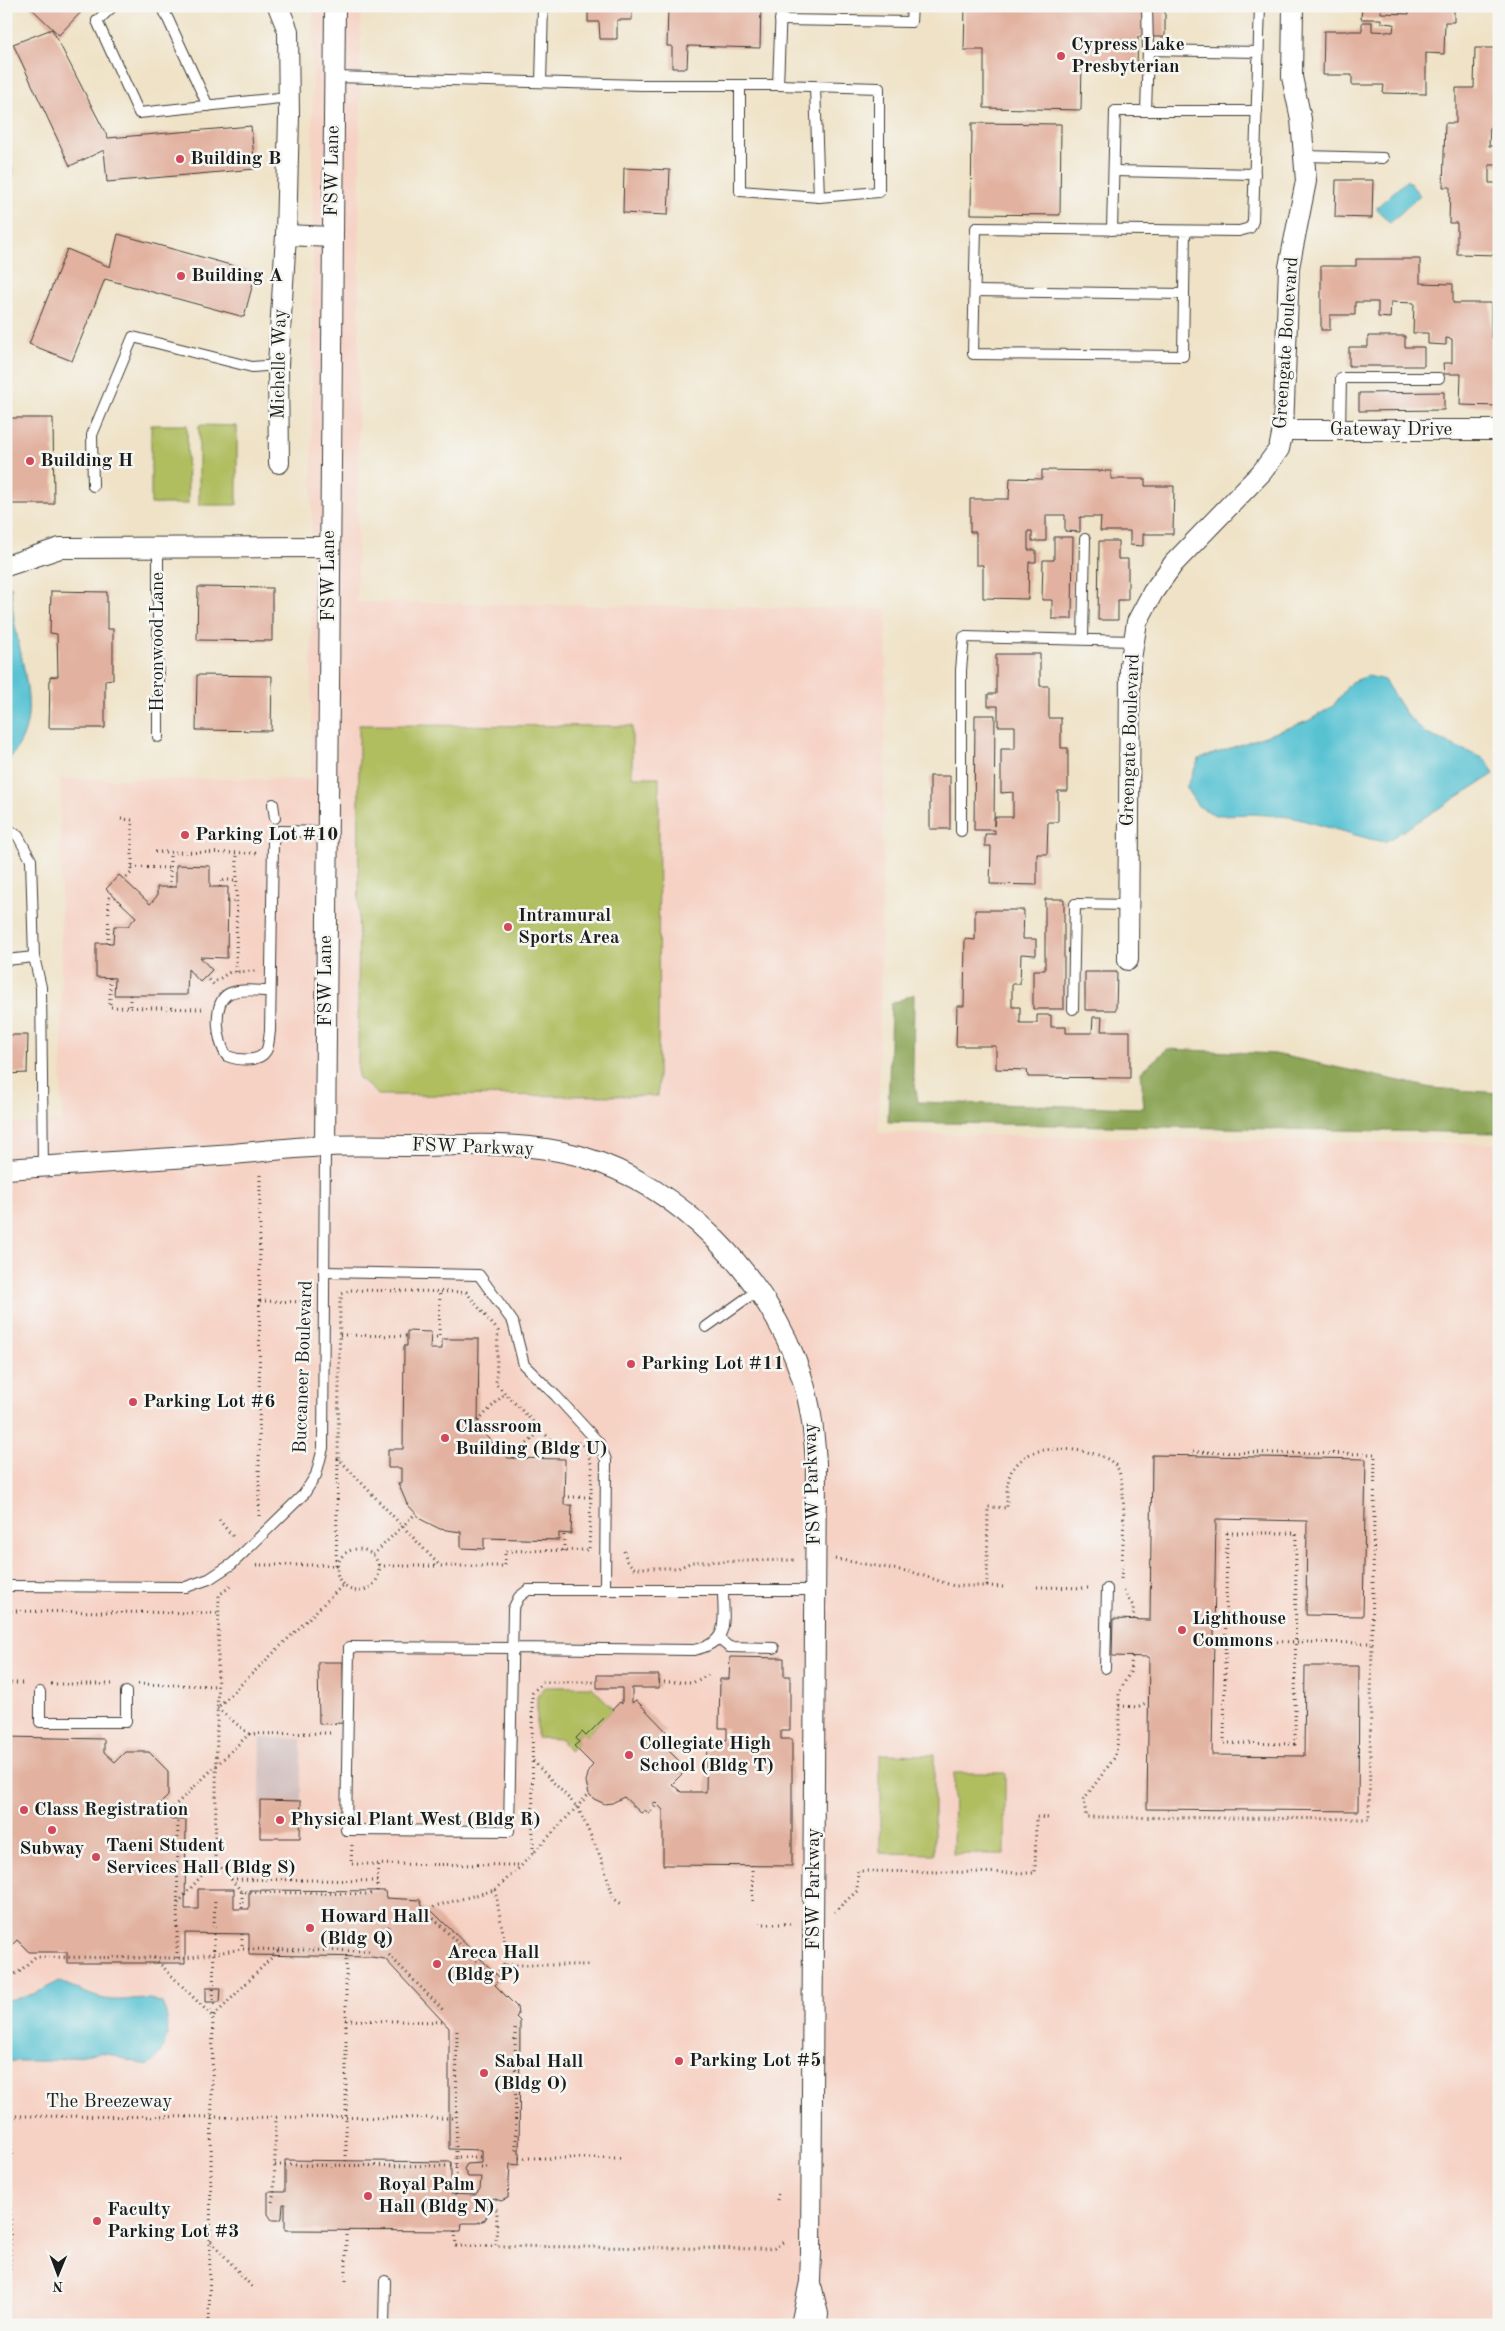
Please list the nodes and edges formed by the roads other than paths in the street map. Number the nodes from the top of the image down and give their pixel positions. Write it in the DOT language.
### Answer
graph roads {
  1 [pos="113,6"];
  2 [pos="162,6"];
  3 [pos="278,6"];
  4 [pos="334,6"];
  5 [pos="543,6"];
  6 [pos="781,6"];
  7 [pos="912,6"];
  8 [pos="1147,6"];
  9 [pos="1260,6"];
  10 [pos="1293,6"];
  11 [pos="780,20"];
  12 [pos="1148,50"];
  13 [pos="1258,52"];
  14 [pos="334,77"];
  15 [pos="541,82"];
  16 [pos="740,85"];
  17 [pos="778,85"];
  18 [pos="815,87"];
  19 [pos="289,97"];
  20 [pos="208,106"];
  21 [pos="1146,111"];
  22 [pos="1257,111"];
  23 [pos="1304,156"];
  24 [pos="1383,158"];
  25 [pos="1114,171"];
  26 [pos="1255,174"];
  27 [pos="819,197"];
  28 [pos="1112,230"];
  29 [pos="1185,231"];
  30 [pos="286,235"];
  31 [pos="332,237"];
  32 [pos="975,291"];
  33 [pos="1184,294"];
  34 [pos="278,365"];
  35 [pos="1439,378"];
  36 [pos="1283,430"];
  37 [pos="1340,430"];
  38 [pos="1499,430"];
  39 [pos="279,463"];
  40 [pos="93,486"];
  41 [pos="1085,539"];
  42 [pos="330,546"];
  43 [pos="158,547"];
  44 [pos="6,566"];
  45 [pos="1083,639"];
  46 [pos="1134,641"];
  47 [pos="158,737"];
  48 [pos="273,804"];
  49 [pos="275,818"];
  50 [pos="6,828"];
  51 [pos="961,831"];
  52 [pos="328,832"];
  53 [pos="1128,905"];
  54 [pos="34,957"];
  55 [pos="6,960"];
  56 [pos="1128,960"];
  57 [pos="270,991"];
  58 [pos="1072,1009"];
  59 [pos="326,1146"];
  60 [pos="44,1167"];
  61 [pos="6,1170"];
  62 [pos="324,1272"];
  63 [pos="758,1290"];
  64 [pos="706,1326"];
  65 [pos="6,1586"];
  66 [pos="1107,1589"];
  67 [pos="605,1590"];
  68 [pos="723,1590"];
  69 [pos="816,1590"];
  70 [pos="719,1639"];
  71 [pos="512,1648"];
  72 [pos="774,1648"];
  73 [pos="1105,1668"];
  74 [pos="40,1692"];
  75 [pos="126,1692"];
  76 [pos="385,2281"];
  77 [pos="810,2282"];
  78 [pos="384,2325"];
  79 [pos="801,2325"];
  80 [pos="817,2325"];
  1 -- 20 [label="lane"];
  2 -- 20 [label="lane"];
  3 -- 19 [label="street, Michelle Way"];
  4 -- 14 [label="street, FSW Lane"];
  5 -- 15 [label="lane"];
  6 -- 11 [label="lane"];
  7 -- 11 [label="lane"];
  8 -- 12 [label="lane"];
  9 -- 13 [label="lane"];
  10 -- 23 [label="street, Greengate Boulevard"];
  11 -- 17 [label="lane"];
  12 -- 13 [label="lane"];
  12 -- 21 [label="lane"];
  13 -- 22 [label="lane"];
  14 -- 15 [label="lane"];
  14 -- 31 [label="street, FSW Lane"];
  15 -- 16 [label="lane"];
  16 -- 17 [label="lane"];
  16 -- 27 [label="lane"];
  17 -- 18 [label="lane"];
  18 -- 27 [label="lane"];
  18 -- 27 [label="lane"];
  19 -- 20 [label="lane"];
  19 -- 30 [label="street, Michelle Way"];
  21 -- 22 [label="lane"];
  21 -- 25 [label="lane"];
  22 -- 26 [label="lane"];
  23 -- 24 [label="lane"];
  23 -- 36 [label="street, Greengate Boulevard"];
  25 -- 26 [label="lane"];
  25 -- 28 [label="lane"];
  26 -- 29 [label="lane"];
  28 -- 29 [label="lane"];
  28 -- 32 [label="lane"];
  29 -- 33 [label="lane"];
  30 -- 31 [label="street"];
  30 -- 34 [label="street, Michelle Way"];
  31 -- 42 [label="street, FSW Lane"];
  32 -- 33 [label="lane"];
  32 -- 33 [label="lane"];
  34 -- 39 [label="street, Michelle Way"];
  34 -- 40 [label="lane"];
  35 -- 37 [label="lane"];
  36 -- 37 [label="street, Gateway Drive"];
  36 -- 46 [label="street, Greengate Boulevard"];
  37 -- 38 [label="street, Gateway Drive"];
  41 -- 45 [label="lane"];
  42 -- 43 [label="street, Heronwood Lane"];
  42 -- 52 [label="street, FSW Lane"];
  43 -- 44 [label="street, Heronwood Lane"];
  43 -- 47 [label="lane, Heronwood Lane"];
  45 -- 46 [label="lane"];
  45 -- 51 [label="lane"];
  46 -- 53 [label="street, Greengate Boulevard"];
  48 -- 49 [label="lane"];
  50 -- 54 [label="lane"];
  52 -- 57 [label="lane"];
  52 -- 59 [label="street, FSW Lane"];
  53 -- 56 [label="street, Greengate Boulevard"];
  53 -- 58 [label="lane"];
  54 -- 55 [label="lane"];
  54 -- 60 [label="lane"];
  57 -- 57 [label="lane"];
  59 -- 60 [label="street, FSW Parkway"];
  59 -- 62 [label="lane, Buccaneer Boulevard"];
  59 -- 63 [label="street, FSW Parkway"];
  60 -- 61 [label="street, FSW Parkway"];
  62 -- 65 [label="lane, Buccaneer Boulevard"];
  62 -- 67 [label="lane"];
  63 -- 64 [label="lane"];
  63 -- 69 [label="street, FSW Parkway"];
  66 -- 73 [label="lane"];
  67 -- 68 [label="lane"];
  67 -- 71 [label="lane"];
  68 -- 69 [label="lane"];
  68 -- 70 [label="lane"];
  69 -- 77 [label="street, FSW Parkway"];
  70 -- 71 [label="lane"];
  70 -- 72 [label="lane"];
  71 -- 71 [label="lane"];
  74 -- 75 [label="lane"];
  76 -- 78 [label="lane"];
  77 -- 79 [label="street, FSW Parkway"];
  77 -- 80 [label="street, FSW Parkway"];
}
